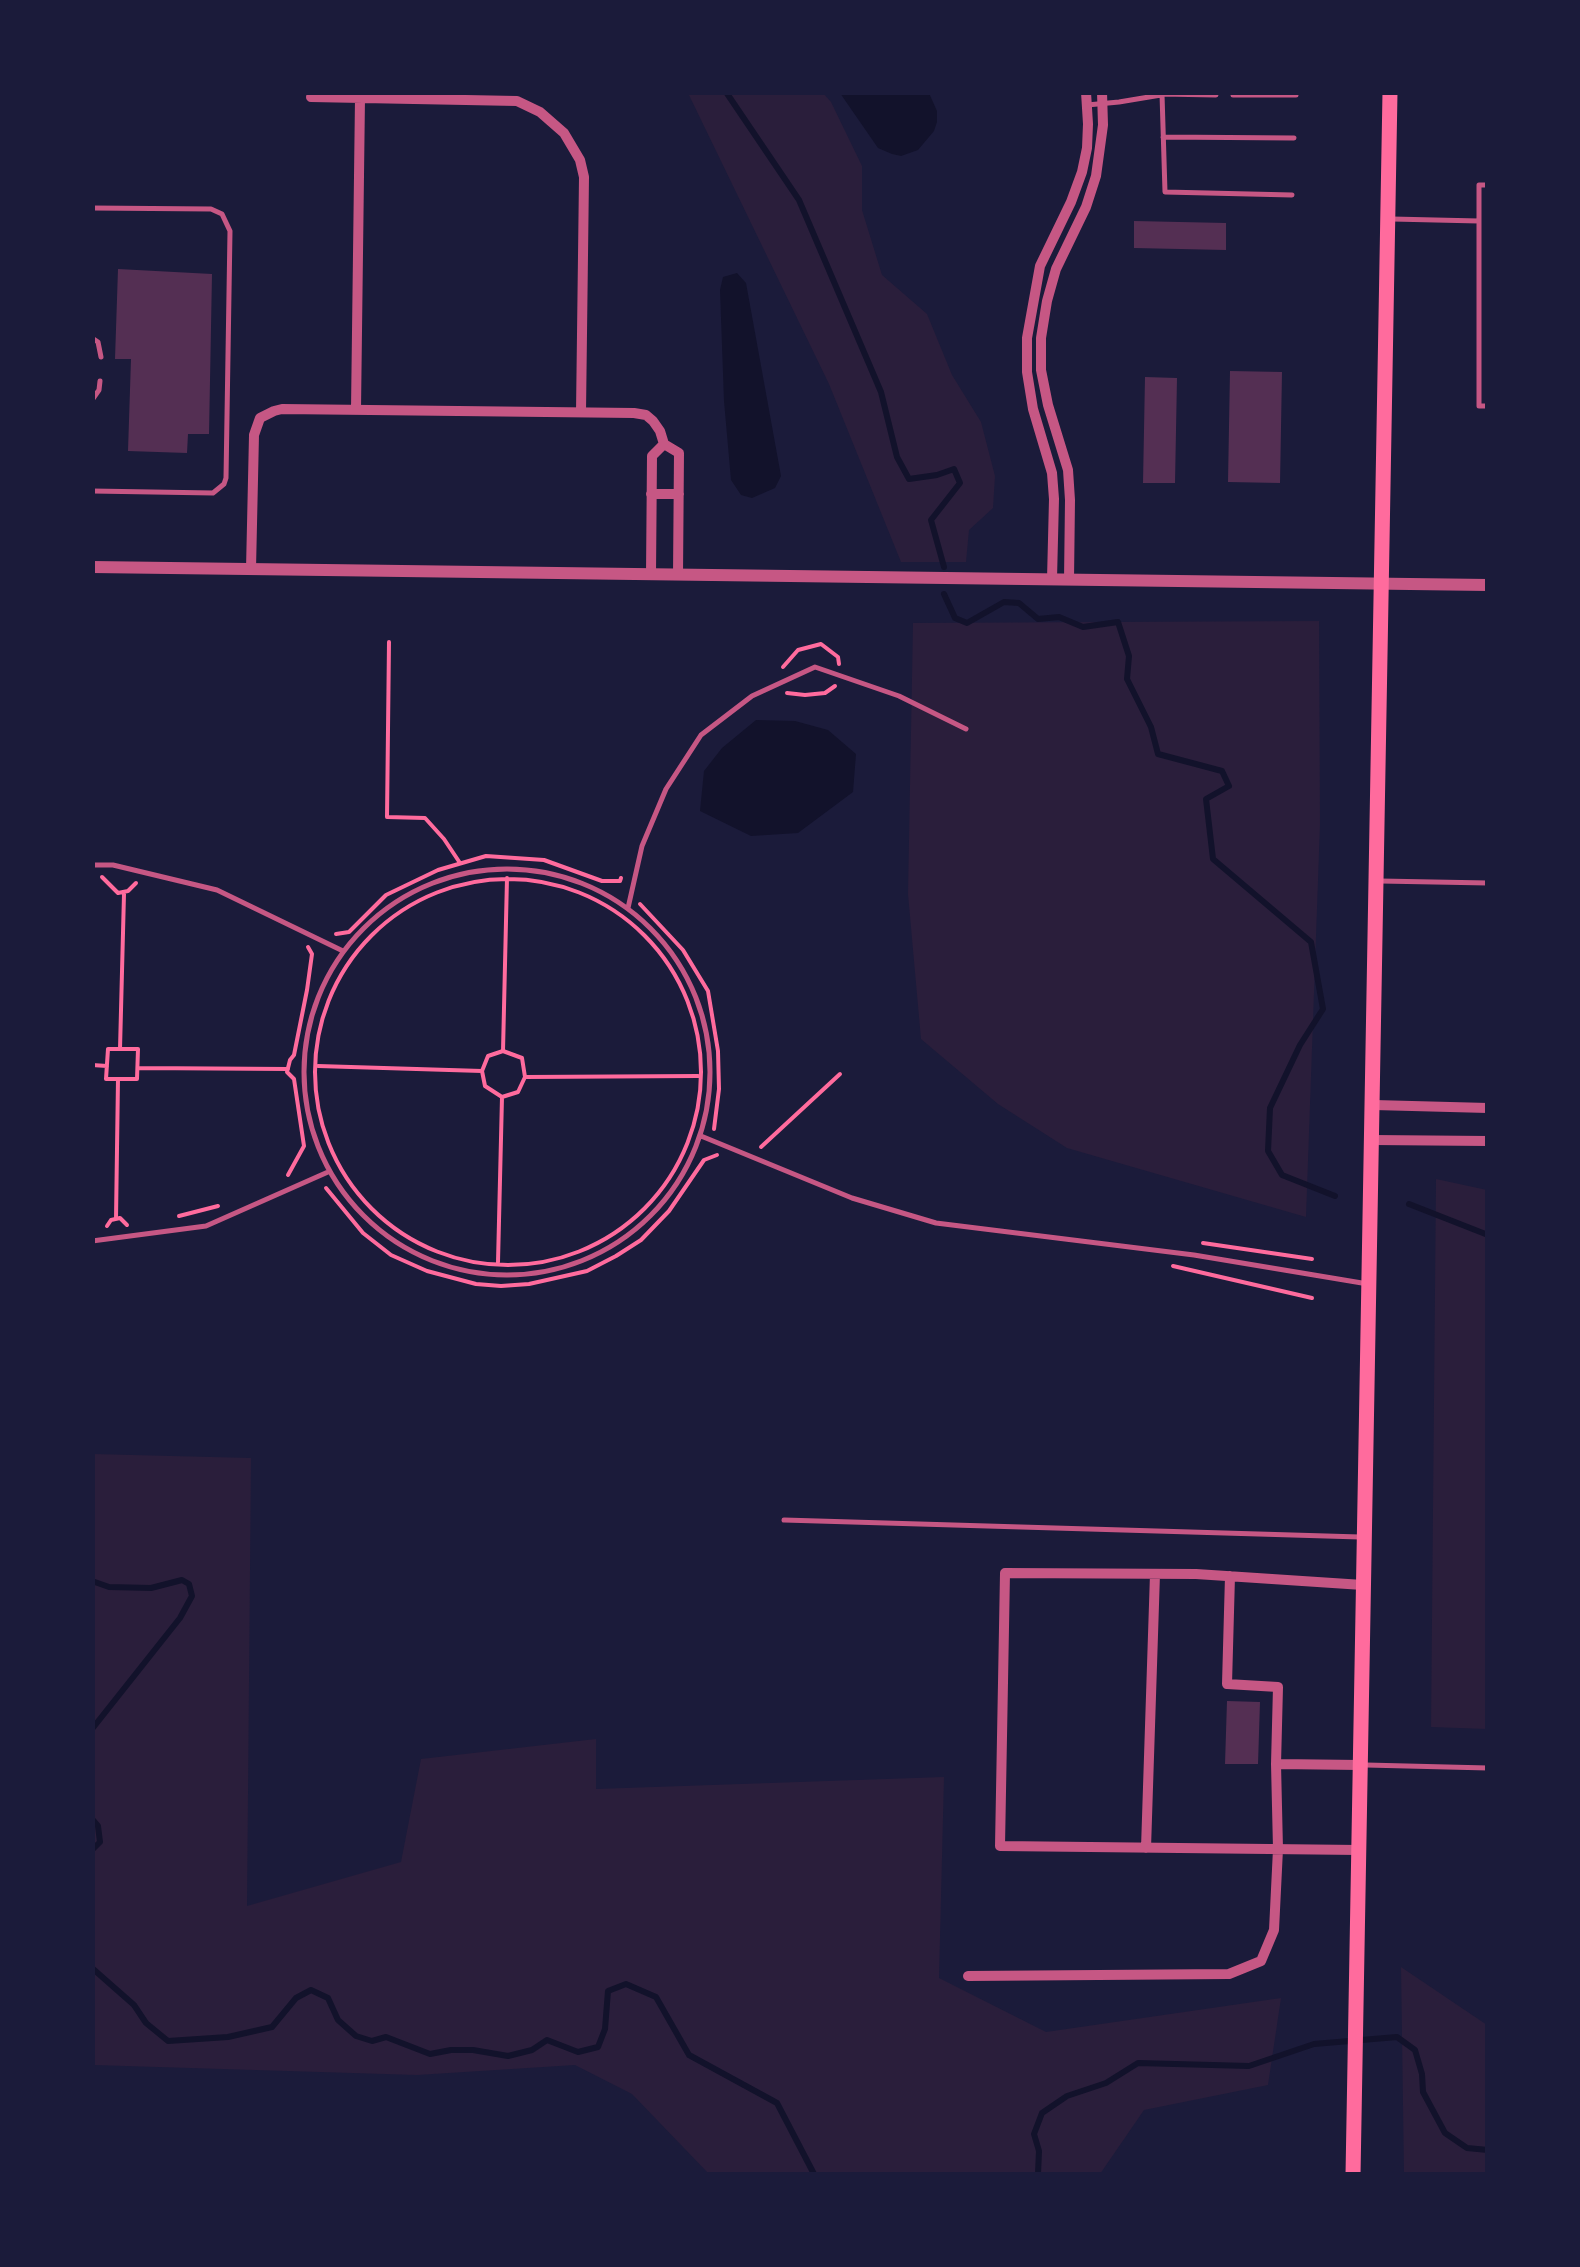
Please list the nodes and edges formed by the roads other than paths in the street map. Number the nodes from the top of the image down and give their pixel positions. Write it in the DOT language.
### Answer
graph roads {
  1 [pos="1086,92"];
  2 [pos="1390,92"];
  3 [pos="1162,94"];
  4 [pos="1216,95"];
  5 [pos="1233,95"];
  6 [pos="1296,95"];
  7 [pos="311,97"];
  8 [pos="360,98"];
  9 [pos="1102,98"];
  10 [pos="1086,105"];
  11 [pos="1163,137"];
  12 [pos="1294,138"];
  13 [pos="1488,185"];
  14 [pos="1292,196"];
  15 [pos="92,208"];
  16 [pos="1389,219"];
  17 [pos="1479,221"];
  18 [pos="1479,324"];
  19 [pos="1488,324"];
  20 [pos="92,338"];
  21 [pos="101,357"];
  22 [pos="100,381"];
  23 [pos="92,400"];
  24 [pos="1488,406"];
  25 [pos="356,410"];
  26 [pos="581,412"];
  27 [pos="664,444"];
  28 [pos="92,491"];
  29 [pos="651,494"];
  30 [pos="678,494"];
  31 [pos="92,567"];
  32 [pos="251,569"];
  33 [pos="651,574"];
  34 [pos="678,574"];
  35 [pos="1052,579"];
  36 [pos="1069,580"];
  37 [pos="1382,583"];
  38 [pos="1488,585"];
  39 [pos="966,729"];
  40 [pos="92,865"];
  41 [pos="1377,881"];
  42 [pos="1488,883"];
  43 [pos="628,908"];
  44 [pos="343,951"];
  45 [pos="1374,1105"];
  46 [pos="1488,1108"];
  47 [pos="701,1136"];
  48 [pos="1373,1140"];
  49 [pos="1488,1141"];
  50 [pos="328,1172"];
  51 [pos="92,1241"];
  52 [pos="1369,1284"];
  53 [pos="784,1520"];
  54 [pos="1364,1537"];
  55 [pos="1154,1574"];
  56 [pos="1230,1576"];
  57 [pos="1363,1584"];
  58 [pos="1276,1764"];
  59 [pos="1360,1765"];
  60 [pos="1488,1768"];
  61 [pos="1146,1848"];
  62 [pos="1278,1849"];
  63 [pos="1359,1850"];
  64 [pos="968,1976"];
  65 [pos="1353,2174"];
  1 -- 10 [label="street"];
  2 -- 16 [label="main road"];
  3 -- 4 [label="lane"];
  3 -- 9 [label="lane"];
  3 -- 11 [label="lane"];
  5 -- 6 [label="lane"];
  7 -- 8 [label="street"];
  8 -- 25 [label="street"];
  8 -- 26 [label="street"];
  9 -- 10 [label="lane"];
  9 -- 36 [label="street"];
  10 -- 35 [label="street"];
  11 -- 12 [label="lane"];
  11 -- 14 [label="lane"];
  13 -- 17 [label="lane"];
  15 -- 28 [label="lane"];
  16 -- 17 [label="lane"];
  16 -- 37 [label="main road"];
  17 -- 18 [label="lane"];
  18 -- 19 [label="lane"];
  18 -- 24 [label="lane"];
  20 -- 21 [label="lane"];
  22 -- 23 [label="lane"];
  25 -- 26 [label="street"];
  25 -- 32 [label="street"];
  26 -- 27 [label="street"];
  27 -- 29 [label="street"];
  27 -- 30 [label="street"];
  29 -- 30 [label="street"];
  29 -- 33 [label="street"];
  30 -- 34 [label="street"];
  31 -- 32 [label="street"];
  32 -- 33 [label="street"];
  33 -- 34 [label="street"];
  34 -- 35 [label="street"];
  35 -- 36 [label="street"];
  36 -- 37 [label="street"];
  37 -- 38 [label="street"];
  37 -- 41 [label="main road"];
  39 -- 43 [label="lane"];
  40 -- 44 [label="lane"];
  41 -- 42 [label="lane"];
  41 -- 45 [label="main road"];
  43 -- 44 [label="lane"];
  43 -- 47 [label="lane"];
  44 -- 50 [label="lane"];
  45 -- 46 [label="street"];
  45 -- 48 [label="main road"];
  47 -- 50 [label="lane"];
  47 -- 52 [label="lane"];
  48 -- 49 [label="street"];
  48 -- 52 [label="main road"];
  50 -- 51 [label="lane"];
  52 -- 54 [label="main road"];
  53 -- 54 [label="lane"];
  54 -- 57 [label="main road"];
  55 -- 56 [label="street"];
  55 -- 61 [label="street"];
  55 -- 61 [label="street"];
  56 -- 57 [label="street"];
  56 -- 58 [label="street"];
  57 -- 59 [label="main road"];
  58 -- 59 [label="street"];
  58 -- 62 [label="street"];
  59 -- 60 [label="lane"];
  59 -- 63 [label="main road"];
  61 -- 62 [label="street"];
  62 -- 63 [label="street"];
  62 -- 64 [label="street"];
  63 -- 65 [label="main road"];
}
